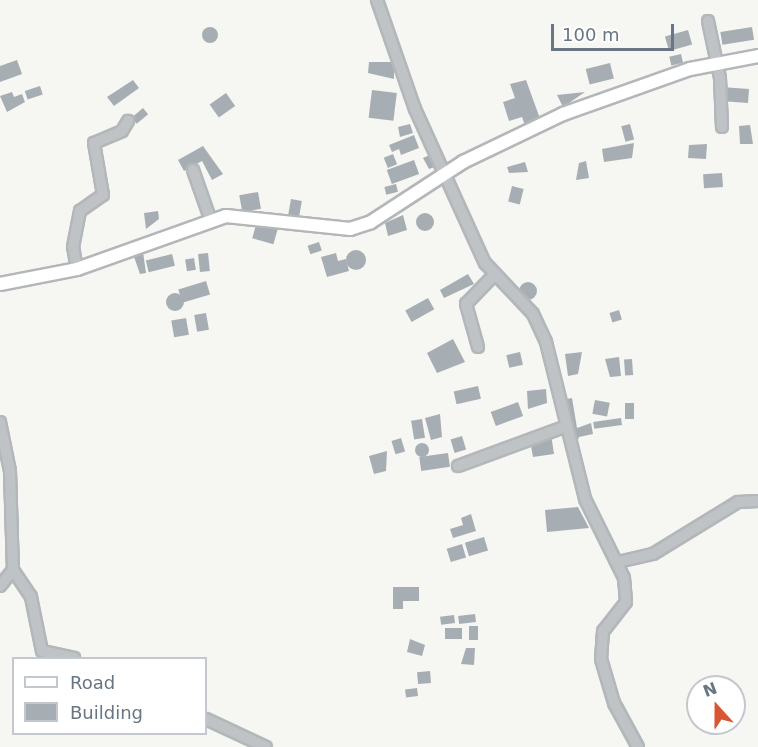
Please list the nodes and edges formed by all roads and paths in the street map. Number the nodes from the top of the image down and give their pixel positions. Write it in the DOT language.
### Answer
graph roads {
  1 [pos="377,0"];
  2 [pos="708,21"];
  3 [pos="758,56"];
  4 [pos="717,62"];
  5 [pos="128,121"];
  6 [pos="722,128"];
  7 [pos="193,170"];
  8 [pos="442,174"];
  9 [pos="211,221"];
  10 [pos="77,269"];
  11 [pos="494,275"];
  12 [pos="0,284"];
  13 [pos="478,347"];
  14 [pos="0,422"];
  15 [pos="567,426"];
  16 [pos="458,465"];
  17 [pos="758,501"];
  18 [pos="618,562"];
  19 [pos="13,570"];
  20 [pos="0,586"];
  21 [pos="69,657"];
  22 [pos="207,719"];
  23 [pos="266,747"];
  24 [pos="638,747"];
  1 -- 8 [label="street"];
  2 -- 4 [label="street"];
  3 -- 4 [label="main road"];
  4 -- 6 [label="street"];
  4 -- 8 [label="main road"];
  5 -- 10 [label="street"];
  7 -- 9 [label="street"];
  8 -- 9 [label="main road"];
  8 -- 11 [label="street"];
  9 -- 10 [label="main road"];
  10 -- 12 [label="main road"];
  11 -- 13 [label="street"];
  11 -- 15 [label="street"];
  14 -- 19 [label="street"];
  15 -- 16 [label="street"];
  15 -- 18 [label="street"];
  17 -- 18 [label="street"];
  18 -- 24 [label="street"];
  19 -- 20 [label="street"];
  19 -- 21 [label="street"];
  22 -- 23 [label="street"];
}
